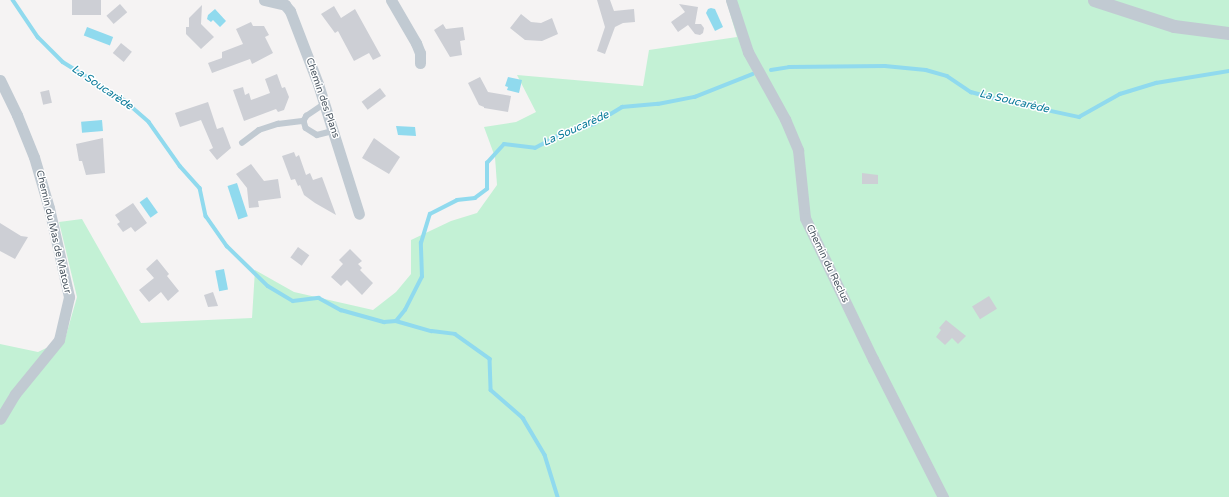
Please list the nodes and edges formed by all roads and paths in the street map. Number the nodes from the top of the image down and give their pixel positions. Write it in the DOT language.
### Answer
graph roads {
  1 [pos="264,0"];
  2 [pos="391,0"];
  3 [pos="731,0"];
  4 [pos="1094,0"];
  5 [pos="1229,33"];
  6 [pos="420,63"];
  7 [pos="0,80"];
  8 [pos="325,104"];
  9 [pos="304,121"];
  10 [pos="333,131"];
  11 [pos="242,143"];
  12 [pos="359,214"];
  13 [pos="0,419"];
  14 [pos="943,497"];
  1 -- 8 [label="street, Chemin des Plans"];
  2 -- 6 [label="street"];
  3 -- 14 [label="street, Chemin du Reclus"];
  4 -- 5 [label="street"];
  7 -- 13 [label="street, Chemin du Mas de Matour"];
  8 -- 9 [label="lane"];
  8 -- 10 [label="street, Chemin des Plans"];
  9 -- 10 [label="lane"];
  9 -- 11 [label="lane"];
  10 -- 12 [label="street, Chemin des Plans"];
}
